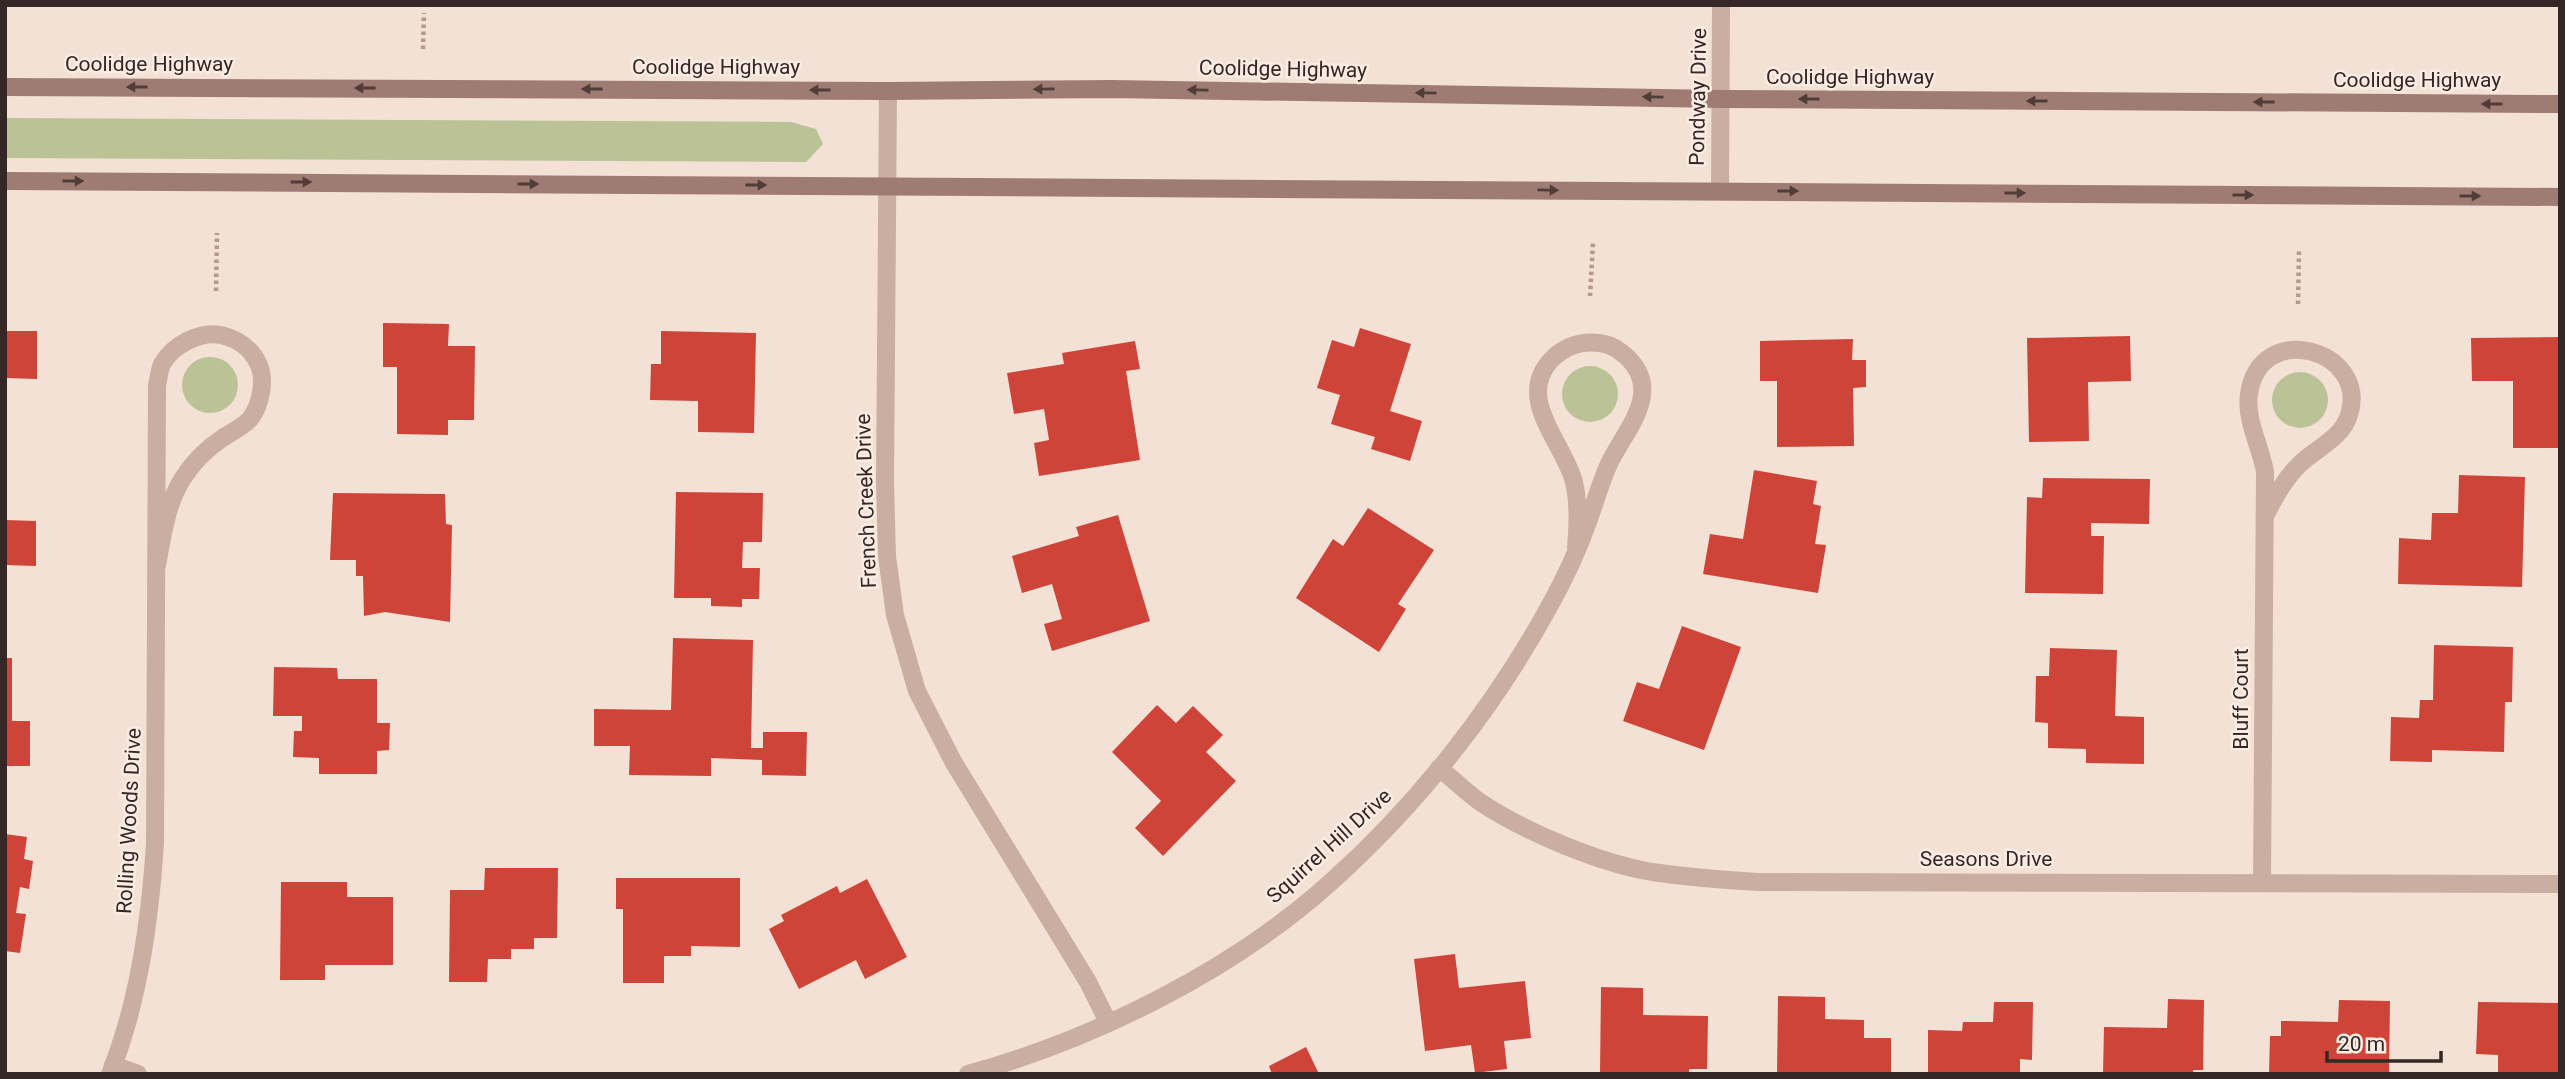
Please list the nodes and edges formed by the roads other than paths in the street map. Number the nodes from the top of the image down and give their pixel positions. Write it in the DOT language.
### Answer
graph roads {
  1 [pos="1721,5"];
  2 [pos="5,87"];
  3 [pos="888,91"];
  4 [pos="1721,99"];
  5 [pos="2560,104"];
  6 [pos="5,181"];
  7 [pos="887,186"];
  8 [pos="1720,190"];
  9 [pos="2560,197"];
  10 [pos="2265,516"];
  11 [pos="1576,548"];
  12 [pos="157,565"];
  13 [pos="1439,768"];
  14 [pos="2262,882"];
  15 [pos="2560,884"];
  16 [pos="1108,1022"];
  17 [pos="112,1070"];
  18 [pos="138,1074"];
  19 [pos="968,1074"];
  1 -- 4 [label="street, Pondway Drive"];
  3 -- 2 [label="main road, Coolidge Highway, one-way"];
  4 -- 3 [label="main road, Coolidge Highway, one-way"];
  3 -- 7 [label="street, French Creek Drive"];
  5 -- 4 [label="main road, Coolidge Highway, one-way"];
  4 -- 8 [label="street, Pondway Drive"];
  6 -- 7 [label="main road, one-way"];
  7 -- 8 [label="main road, one-way"];
  7 -- 16 [label="street, French Creek Drive"];
  8 -- 9 [label="main road, one-way"];
  10 -- 10 [label="street, Bluff Court"];
  10 -- 14 [label="street, Bluff Court"];
  11 -- 11 [label="street, Squirrel Hill Drive"];
  11 -- 13 [label="street, Squirrel Hill Drive"];
  12 -- 12 [label="street, Rolling Woods Drive"];
  12 -- 17 [label="street, Rolling Woods Drive"];
  13 -- 14 [label="street, Seasons Drive"];
  13 -- 16 [label="street, Squirrel Hill Drive"];
  14 -- 15 [label="street, Seasons Drive"];
  16 -- 19 [label="street, Squirrel Hill Drive"];
  17 -- 18 [label="street"];
}
